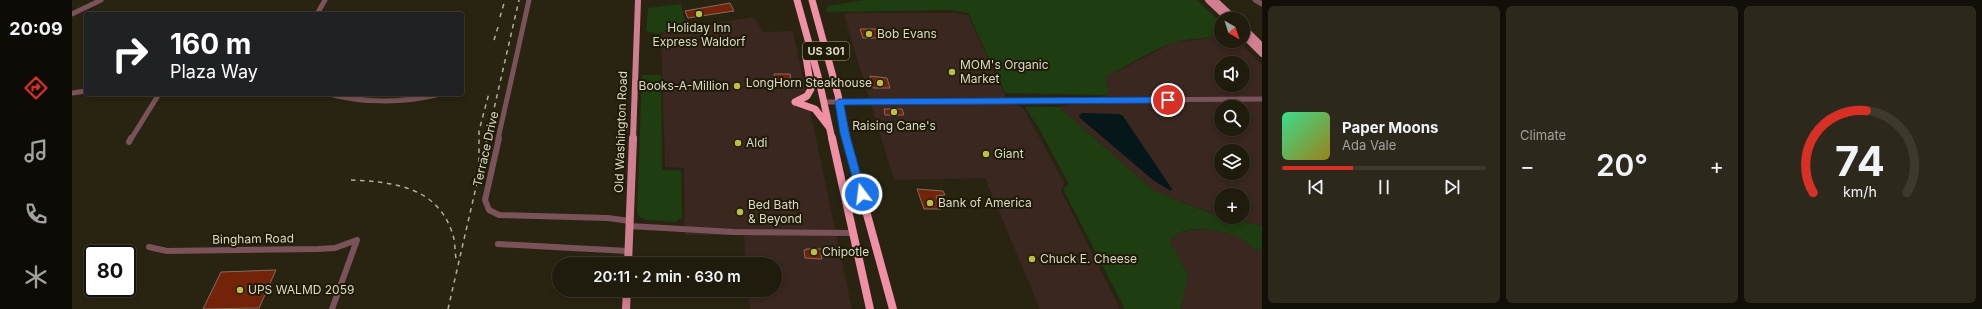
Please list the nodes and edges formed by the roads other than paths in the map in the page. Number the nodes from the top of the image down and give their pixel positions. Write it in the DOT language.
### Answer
graph roads {
  1 [pos="101,0"];
  2 [pos="325,0"];
  3 [pos="528,0"];
  4 [pos="638,0"];
  5 [pos="798,0"];
  6 [pos="812,0"];
  7 [pos="1208,0"];
  8 [pos="1215,0"];
  9 [pos="1255,0"];
  10 [pos="1262,4"];
  11 [pos="318,12"];
  12 [pos="1221,12"];
  13 [pos="1228,12"];
  14 [pos="72,14"];
  15 [pos="1250,34"];
  16 [pos="1250,42"];
  17 [pos="1262,46"];
  18 [pos="811,51"];
  19 [pos="1262,54"];
  20 [pos="84,91"];
  21 [pos="72,93"];
  22 [pos="158,96"];
  23 [pos="338,96"];
  24 [pos="433,96"];
  25 [pos="1262,99"];
  26 [pos="824,102"];
  27 [pos="839,102"];
  28 [pos="829,127"];
  29 [pos="129,142"];
  30 [pos="630,224"];
  31 [pos="853,233"];
  32 [pos="498,244"];
  33 [pos="149,247"];
  34 [pos="628,251"];
  35 [pos="628,257"];
  36 [pos="627,297"];
  37 [pos="332,309"];
  38 [pos="626,309"];
  39 [pos="870,309"];
  40 [pos="893,309"];
  1 -- 14 [label="street"];
  2 -- 11 [label="street"];
  3 -- 30 [label="street, Terrace Drive"];
  4 -- 30 [label="main road, Old Washington Road"];
  5 -- 18 [label="highway, US 301"];
  6 -- 27 [label="highway, US 301"];
  7 -- 12 [label="main road"];
  8 -- 13 [label="main road"];
  9 -- 10 [label="street"];
  15 -- 17 [label="main road"];
  16 -- 19 [label="main road"];
  18 -- 26 [label="highway, US 301"];
  18 -- 28 [label="highway"];
  20 -- 21 [label="street"];
  22 -- 29 [label="street"];
  23 -- 24 [label="street"];
  25 -- 27 [label="street"];
  26 -- 27 [label="street"];
  26 -- 28 [label="highway, US 301"];
  27 -- 40 [label="highway, US 301"];
  28 -- 31 [label="highway, US 301"];
  30 -- 31 [label="street"];
  30 -- 34 [label="main road, Old Washington Road"];
  31 -- 39 [label="highway, US 301"];
  32 -- 34 [label="street"];
  33 -- 37 [label="street, Bingham Road"];
  34 -- 35 [label="main road, Old Washington Road"];
  36 -- 38 [label="main road"];
}
